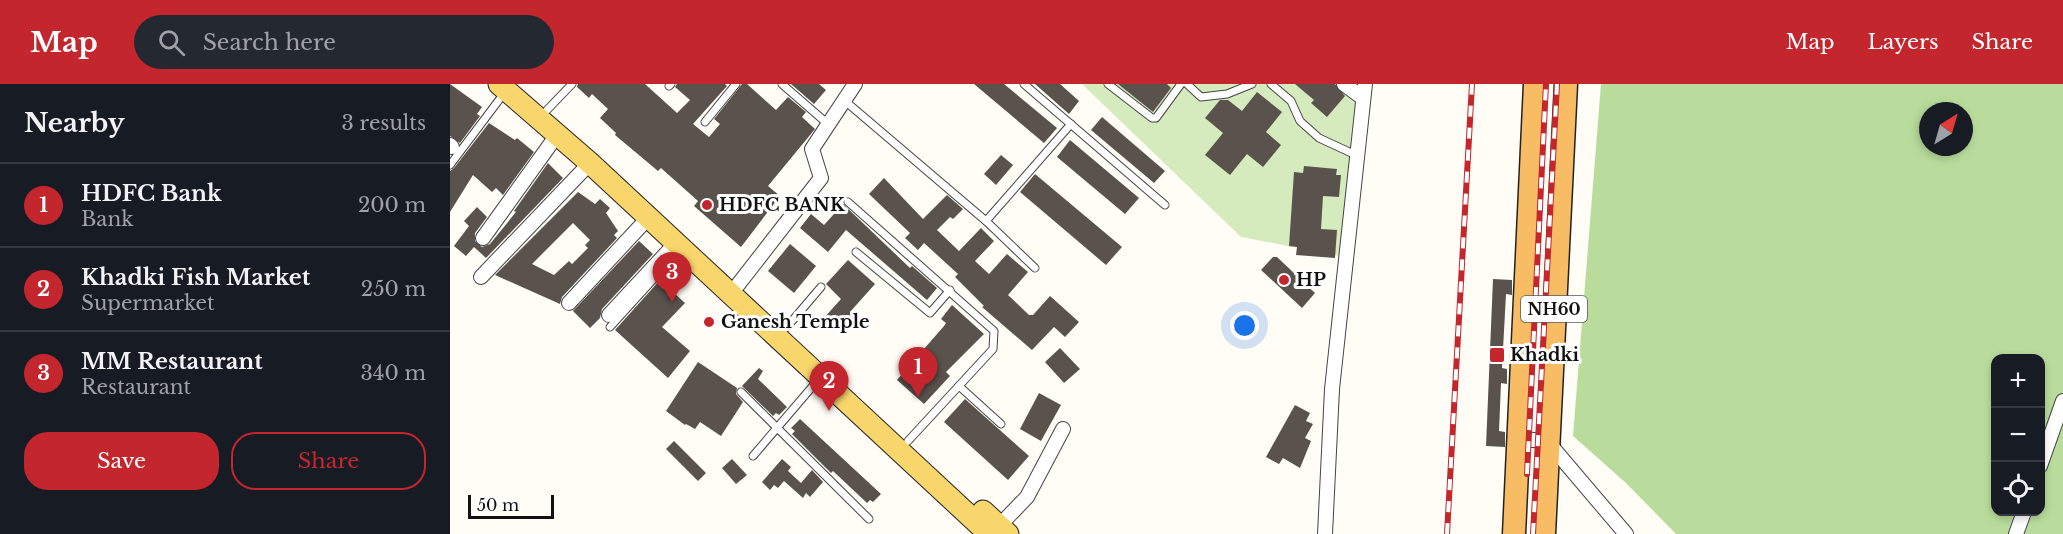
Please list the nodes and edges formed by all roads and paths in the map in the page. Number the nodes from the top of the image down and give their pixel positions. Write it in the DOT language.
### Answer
graph roads {
  1 [pos="572,84"];
  2 [pos="736,84"];
  3 [pos="782,84"];
  4 [pos="855,84"];
  5 [pos="1024,84"];
  6 [pos="1108,84"];
  7 [pos="1181,84"];
  8 [pos="1186,84"];
  9 [pos="1252,84"];
  10 [pos="1271,84"];
  11 [pos="1344,84"];
  12 [pos="1535,84"];
  13 [pos="1566,84"];
  14 [pos="508,86"];
  15 [pos="1364,91"];
  16 [pos="844,101"];
  17 [pos="547,110"];
  18 [pos="705,122"];
  19 [pos="1071,124"];
  20 [pos="829,125"];
  21 [pos="557,135"];
  22 [pos="581,151"];
  23 [pos="1358,156"];
  24 [pos="450,165"];
  25 [pos="848,202"];
  26 [pos="1166,205"];
  27 [pos="648,218"];
  28 [pos="986,221"];
  29 [pos="483,238"];
  30 [pos="678,246"];
  31 [pos="856,252"];
  32 [pos="1035,268"];
  33 [pos="481,277"];
  34 [pos="821,287"];
  35 [pos="734,289"];
  36 [pos="950,290"];
  37 [pos="569,303"];
  38 [pos="610,321"];
  39 [pos="786,328"];
  40 [pos="819,378"];
  41 [pos="959,386"];
  42 [pos="741,392"];
  43 [pos="2063,401"];
  44 [pos="1001,424"];
  45 [pos="776,427"];
  46 [pos="1063,429"];
  47 [pos="1519,439"];
  48 [pos="908,441"];
  49 [pos="1547,441"];
  50 [pos="753,456"];
  51 [pos="2041,462"];
  52 [pos="2023,516"];
  53 [pos="869,519"];
  54 [pos="999,532"];
  55 [pos="1325,534"];
  56 [pos="1514,534"];
  57 [pos="1544,534"];
  58 [pos="1626,534"];
  59 [pos="2016,534"];
  1 -- 17 [label="lane"];
  2 -- 18 [label="lane"];
  3 -- 20 [label="lane"];
  4 -- 16 [label="street"];
  5 -- 19 [label="lane"];
  6 -- 7 [label="lane"];
  8 -- 9 [label="lane"];
  10 -- 23 [label="lane"];
  11 -- 15 [label="street"];
  12 -- 47 [label="highway, NH60"];
  13 -- 49 [label="highway, NH60"];
  14 -- 17 [label="main road"];
  14 -- 21 [label="main road"];
  14 -- 24 [label="lane"];
  15 -- 23 [label="street"];
  16 -- 20 [label="street"];
  16 -- 28 [label="lane"];
  17 -- 22 [label="main road"];
  19 -- 26 [label="lane"];
  19 -- 28 [label="lane"];
  20 -- 35 [label="street"];
  21 -- 22 [label="main road"];
  21 -- 29 [label="street"];
  22 -- 27 [label="main road"];
  22 -- 33 [label="street"];
  22 -- 35 [label="main road"];
  23 -- 55 [label="street"];
  25 -- 36 [label="lane"];
  27 -- 30 [label="main road"];
  27 -- 37 [label="street"];
  28 -- 32 [label="lane"];
  30 -- 35 [label="main road"];
  30 -- 38 [label="street"];
  31 -- 36 [label="lane"];
  34 -- 39 [label="lane"];
  35 -- 39 [label="main road"];
  35 -- 40 [label="main road"];
  36 -- 41 [label="lane"];
  39 -- 48 [label="main road"];
  40 -- 45 [label="lane"];
  40 -- 54 [label="main road"];
  41 -- 44 [label="lane"];
  41 -- 48 [label="lane"];
  42 -- 45 [label="lane"];
  43 -- 51 [label="street"];
  45 -- 50 [label="lane"];
  45 -- 53 [label="lane"];
  46 -- 54 [label="street"];
  47 -- 49 [label="street"];
  47 -- 56 [label="highway, NH60"];
  48 -- 54 [label="main road"];
  49 -- 57 [label="highway, NH60"];
  49 -- 58 [label="street"];
  52 -- 59 [label="street"];
}
